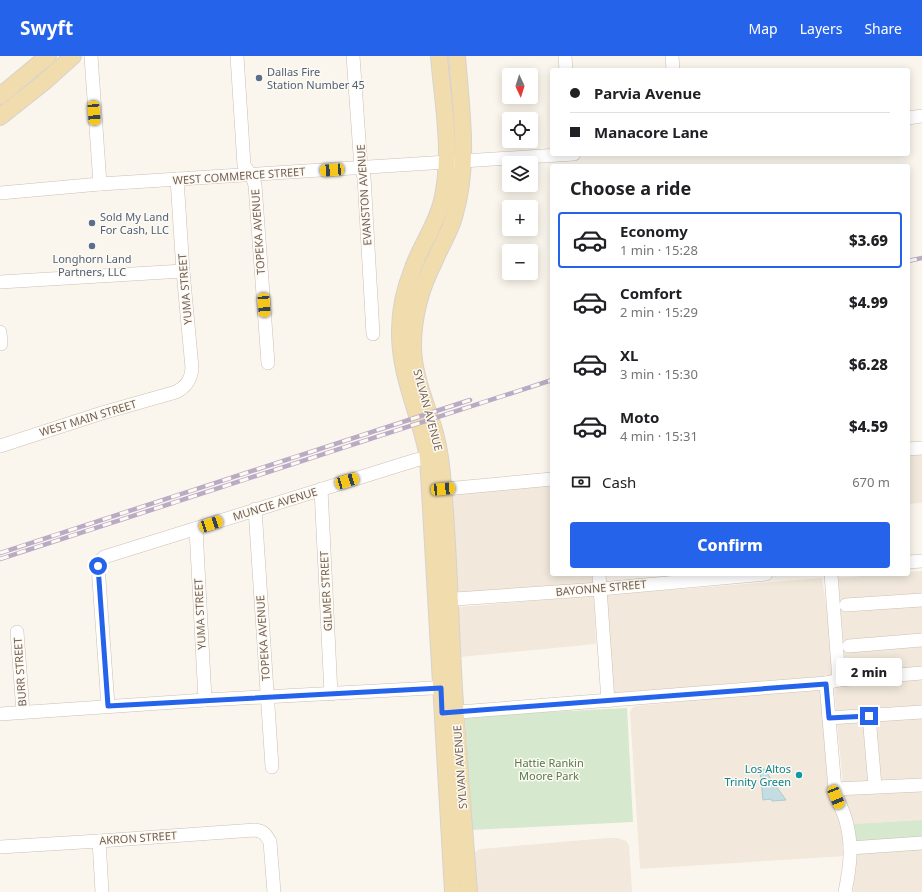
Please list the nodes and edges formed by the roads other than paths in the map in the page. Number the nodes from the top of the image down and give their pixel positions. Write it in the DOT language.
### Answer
graph roads {
  1 [pos="48,56"];
  2 [pos="90,56"];
  3 [pos="237,56"];
  4 [pos="353,56"];
  5 [pos="439,56"];
  6 [pos="457,56"];
  7 [pos="565,56"];
  8 [pos="672,56"];
  9 [pos="68,59"];
  10 [pos="566,68"];
  11 [pos="673,68"];
  12 [pos="5,92"];
  13 [pos="22,100"];
  14 [pos="922,116"];
  15 [pos="0,117"];
  16 [pos="910,118"];
  17 [pos="550,155"];
  18 [pos="463,161"];
  19 [pos="447,162"];
  20 [pos="361,168"];
  21 [pos="250,175"];
  22 [pos="177,179"];
  23 [pos="100,184"];
  24 [pos="0,192"];
  25 [pos="183,271"];
  26 [pos="0,282"];
  27 [pos="373,334"];
  28 [pos="268,363"];
  29 [pos="176,392"];
  30 [pos="0,446"];
  31 [pos="922,448"];
  32 [pos="910,449"];
  33 [pos="428,457"];
  34 [pos="550,479"];
  35 [pos="321,489"];
  36 [pos="437,490"];
  37 [pos="255,509"];
  38 [pos="196,529"];
  39 [pos="922,561"];
  40 [pos="910,562"];
  41 [pos="598,576"];
  42 [pos="744,576"];
  43 [pos="831,576"];
  44 [pos="600,589"];
  45 [pos="443,600"];
  46 [pos="922,600"];
  47 [pos="846,605"];
  48 [pos="17,632"];
  49 [pos="922,640"];
  50 [pos="849,646"];
  51 [pos="922,673"];
  52 [pos="839,680"];
  53 [pos="826,684"];
  54 [pos="447,687"];
  55 [pos="331,694"];
  56 [pos="267,697"];
  57 [pos="205,700"];
  58 [pos="608,701"];
  59 [pos="108,706"];
  60 [pos="22,712"];
  61 [pos="922,712"];
  62 [pos="449,713"];
  63 [pos="0,714"];
  64 [pos="869,716"];
  65 [pos="829,718"];
  66 [pos="272,767"];
  67 [pos="922,785"];
  68 [pos="875,786"];
  69 [pos="834,789"];
  70 [pos="99,841"];
  71 [pos="922,843"];
  72 [pos="0,847"];
  73 [pos="850,848"];
  74 [pos="102,892"];
  75 [pos="274,892"];
  76 [pos="453,892"];
  77 [pos="469,892"];
  78 [pos="845,892"];
  1 -- 12 [label="main road"];
  2 -- 23 [label="street"];
  3 -- 21 [label="street, TOPEKA AVENUE"];
  4 -- 20 [label="street, EVANSTON AVENUE"];
  5 -- 19 [label="main road, SYLVAN AVENUE"];
  6 -- 18 [label="main road, SYLVAN AVENUE"];
  7 -- 10 [label="street"];
  8 -- 11 [label="street"];
  9 -- 13 [label="main road"];
  12 -- 13 [label="main road"];
  13 -- 15 [label="main road"];
  14 -- 16 [label="street"];
  17 -- 18 [label="street, WEST COMMERCE STREET"];
  18 -- 19 [label="street, WEST COMMERCE STREET"];
  18 -- 36 [label="main road, SYLVAN AVENUE"];
  19 -- 20 [label="street, WEST COMMERCE STREET"];
  19 -- 33 [label="main road, SYLVAN AVENUE"];
  20 -- 21 [label="street, WEST COMMERCE STREET"];
  20 -- 27 [label="street, EVANSTON AVENUE"];
  21 -- 22 [label="street, WEST COMMERCE STREET"];
  21 -- 28 [label="street, TOPEKA AVENUE"];
  22 -- 23 [label="street, WEST COMMERCE STREET"];
  22 -- 25 [label="street, YUMA STREET"];
  23 -- 24 [label="street, WEST COMMERCE STREET"];
  25 -- 26 [label="street"];
  25 -- 29 [label="street, YUMA STREET"];
  29 -- 30 [label="street, WEST MAIN STREET"];
  31 -- 32 [label="street"];
  33 -- 35 [label="street, MUNCIE AVENUE"];
  33 -- 36 [label="main road, SYLVAN AVENUE"];
  34 -- 36 [label="street"];
  35 -- 37 [label="street, MUNCIE AVENUE"];
  35 -- 55 [label="street, GILMER STREET"];
  36 -- 45 [label="main road, SYLVAN AVENUE"];
  37 -- 38 [label="street, MUNCIE AVENUE"];
  37 -- 56 [label="street, TOPEKA AVENUE"];
  38 -- 57 [label="street, YUMA STREET"];
  38 -- 59 [label="street, MUNCIE AVENUE"];
  39 -- 40 [label="street"];
  41 -- 44 [label="street"];
  42 -- 44 [label="street, BAYONNE STREET"];
  43 -- 52 [label="street"];
  44 -- 45 [label="street, BAYONNE STREET"];
  44 -- 58 [label="street"];
  45 -- 54 [label="main road, SYLVAN AVENUE"];
  46 -- 47 [label="street"];
  48 -- 60 [label="street, BURR STREET"];
  49 -- 50 [label="street"];
  51 -- 52 [label="street"];
  52 -- 53 [label="street"];
  53 -- 58 [label="street"];
  53 -- 65 [label="street"];
  54 -- 55 [label="street"];
  54 -- 62 [label="main road, SYLVAN AVENUE"];
  55 -- 56 [label="street"];
  56 -- 57 [label="street"];
  56 -- 66 [label="street, TOPEKA AVENUE"];
  57 -- 59 [label="street"];
  58 -- 62 [label="street"];
  59 -- 60 [label="street"];
  60 -- 63 [label="street"];
  61 -- 64 [label="street"];
  62 -- 76 [label="main road, SYLVAN AVENUE"];
  62 -- 77 [label="main road, SYLVAN AVENUE"];
  64 -- 65 [label="street"];
  64 -- 68 [label="street"];
  65 -- 69 [label="street"];
  67 -- 68 [label="street"];
  68 -- 69 [label="street"];
  69 -- 73 [label="street"];
  70 -- 72 [label="street, AKRON STREET"];
  70 -- 74 [label="street"];
  70 -- 75 [label="street, AKRON STREET"];
  71 -- 73 [label="street"];
  73 -- 78 [label="street"];
}
